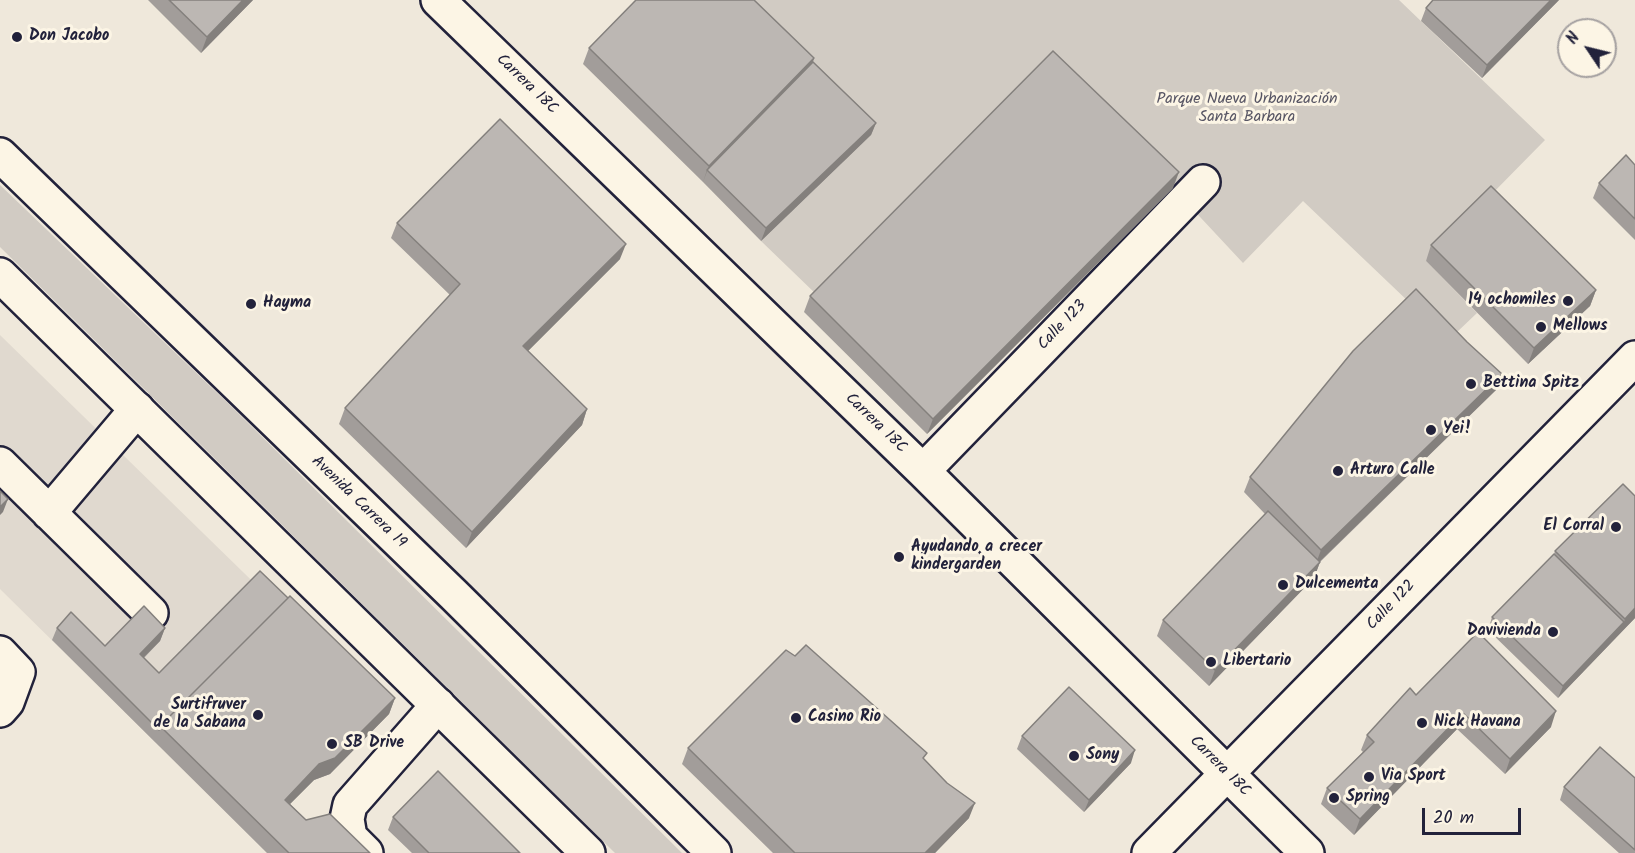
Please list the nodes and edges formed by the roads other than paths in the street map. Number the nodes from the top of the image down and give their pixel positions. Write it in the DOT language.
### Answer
graph roads {
  1 [pos="438,0"];
  2 [pos="0,155"];
  3 [pos="1203,182"];
  4 [pos="0,275"];
  5 [pos="1635,358"];
  6 [pos="136,409"];
  7 [pos="0,465"];
  8 [pos="923,471"];
  9 [pos="49,513"];
  10 [pos="150,613"];
  11 [pos="0,653"];
  12 [pos="438,705"];
  13 [pos="4,706"];
  14 [pos="1226,774"];
  15 [pos="366,853"];
  16 [pos="588,853"];
  17 [pos="714,853"];
  18 [pos="1149,853"];
  19 [pos="1307,853"];
  1 -- 8 [label="street, Carrera 18C"];
  2 -- 17 [label="street, Avenida Carrera 19"];
  3 -- 8 [label="street, Calle 123"];
  4 -- 6 [label="street"];
  5 -- 14 [label="street, Calle 122"];
  6 -- 9 [label="street"];
  6 -- 12 [label="street"];
  7 -- 9 [label="street"];
  8 -- 14 [label="street, Carrera 18C"];
  9 -- 10 [label="street"];
  11 -- 13 [label="street"];
  12 -- 15 [label="street"];
  12 -- 16 [label="street"];
  14 -- 18 [label="street, Calle 122"];
  14 -- 19 [label="street, Carrera 18C"];
}
